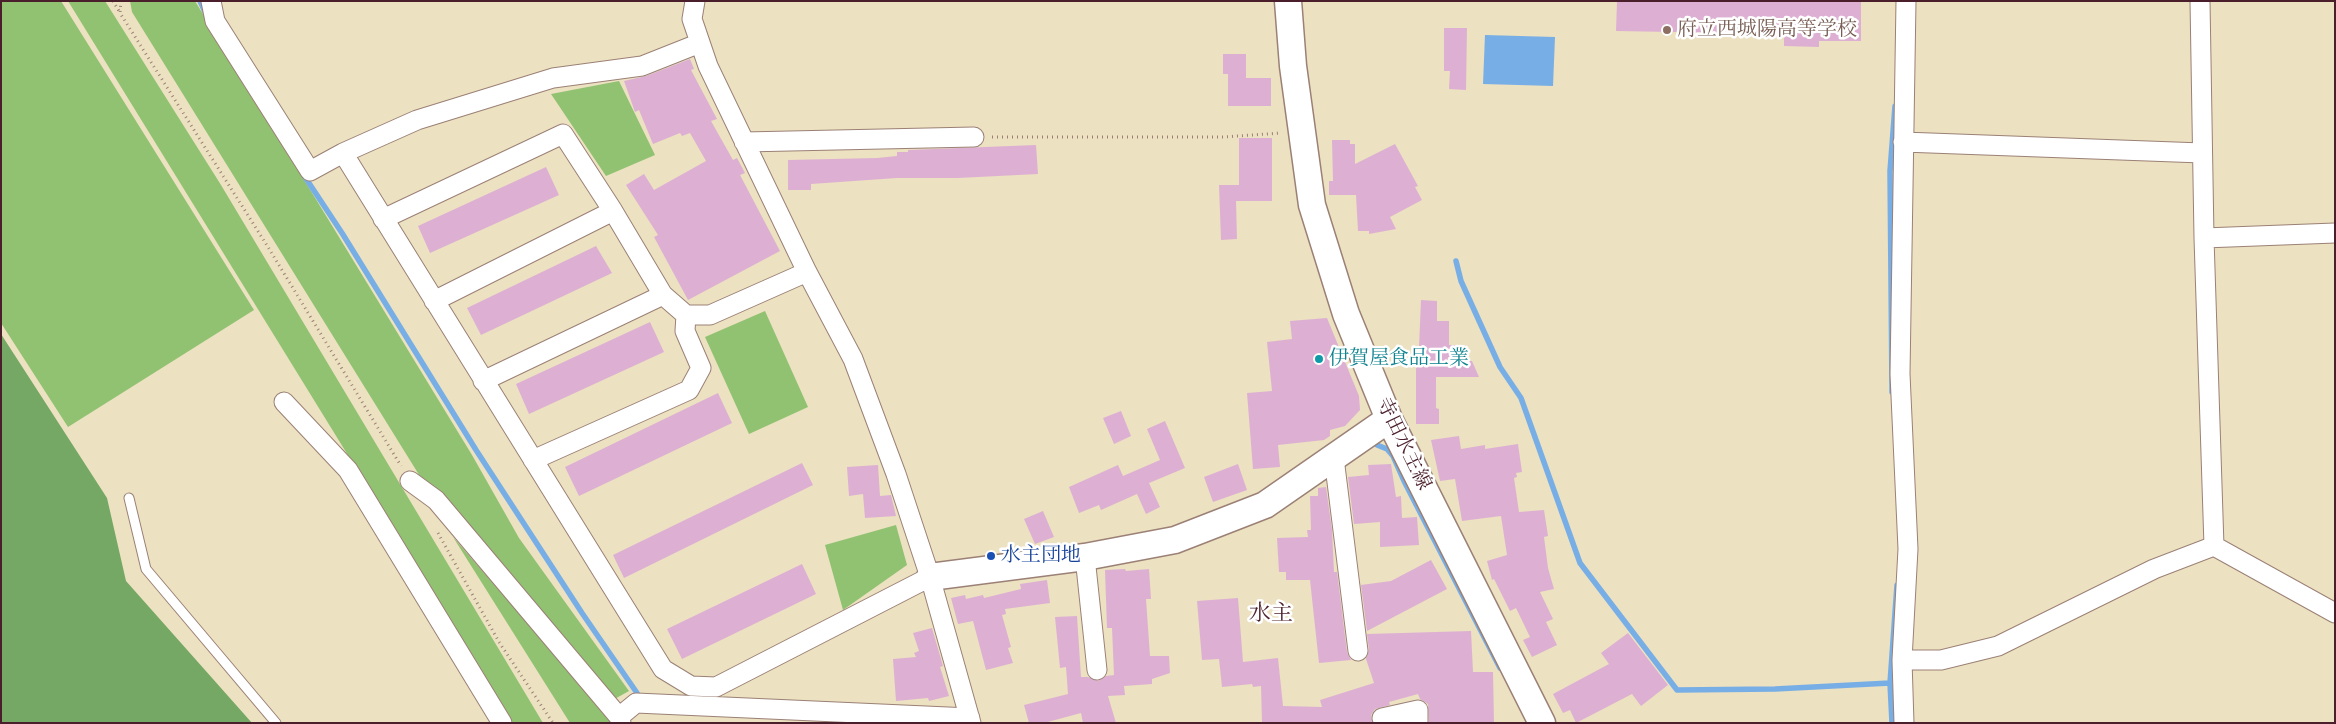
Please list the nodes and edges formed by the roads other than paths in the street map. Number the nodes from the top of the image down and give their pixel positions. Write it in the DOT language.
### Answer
graph roads {
  1 [pos="211,1"];
  2 [pos="682,1"];
  3 [pos="1288,1"];
  4 [pos="1906,1"];
  5 [pos="2200,1"];
  6 [pos="694,10"];
  7 [pos="700,43"];
  8 [pos="974,137"];
  9 [pos="744,142"];
  10 [pos="1903,142"];
  11 [pos="2202,153"];
  12 [pos="343,154"];
  13 [pos="613,211"];
  14 [pos="383,219"];
  15 [pos="2335,233"];
  16 [pos="2204,238"];
  17 [pos="807,272"];
  18 [pos="663,295"];
  19 [pos="434,301"];
  20 [pos="686,315"];
  21 [pos="483,381"];
  22 [pos="284,402"];
  23 [pos="1389,419"];
  24 [pos="1334,458"];
  25 [pos="533,460"];
  26 [pos="410,481"];
  27 [pos="128,498"];
  28 [pos="2214,546"];
  29 [pos="1085,557"];
  30 [pos="930,577"];
  31 [pos="2335,613"];
  32 [pos="1358,650"];
  33 [pos="1902,660"];
  34 [pos="1097,670"];
  35 [pos="1382,718"];
  36 [pos="620,720"];
  37 [pos="971,721"];
  38 [pos="276,723"];
  39 [pos="502,723"];
  40 [pos="1418,723"];
  41 [pos="1542,723"];
  42 [pos="1904,723"];
  1 -- 12 [label="street"];
  2 -- 6 [label="street"];
  3 -- 23 [label="main road, 寺田水主線"];
  4 -- 10 [label="street"];
  5 -- 11 [label="street"];
  6 -- 7 [label="street"];
  7 -- 9 [label="street"];
  7 -- 12 [label="street"];
  8 -- 9 [label="street"];
  9 -- 17 [label="street"];
  10 -- 11 [label="street"];
  10 -- 33 [label="street"];
  11 -- 16 [label="street"];
  12 -- 14 [label="street"];
  13 -- 14 [label="street"];
  13 -- 18 [label="street"];
  13 -- 19 [label="street"];
  14 -- 19 [label="street"];
  15 -- 16 [label="street"];
  16 -- 28 [label="street"];
  17 -- 20 [label="street"];
  17 -- 30 [label="street"];
  18 -- 20 [label="street"];
  18 -- 21 [label="street"];
  19 -- 21 [label="street"];
  20 -- 25 [label="street"];
  21 -- 25 [label="street"];
  22 -- 39 [label="street"];
  23 -- 24 [label="main road"];
  23 -- 41 [label="main road, 寺田水主線"];
  24 -- 29 [label="main road"];
  24 -- 32 [label="street"];
  25 -- 30 [label="street"];
  26 -- 36 [label="street"];
  27 -- 38 [label="lane"];
  28 -- 31 [label="street"];
  28 -- 33 [label="street"];
  29 -- 30 [label="main road"];
  29 -- 34 [label="street"];
  30 -- 37 [label="street"];
  33 -- 42 [label="street"];
  35 -- 40 [label="street"];
  36 -- 37 [label="street"];
}
